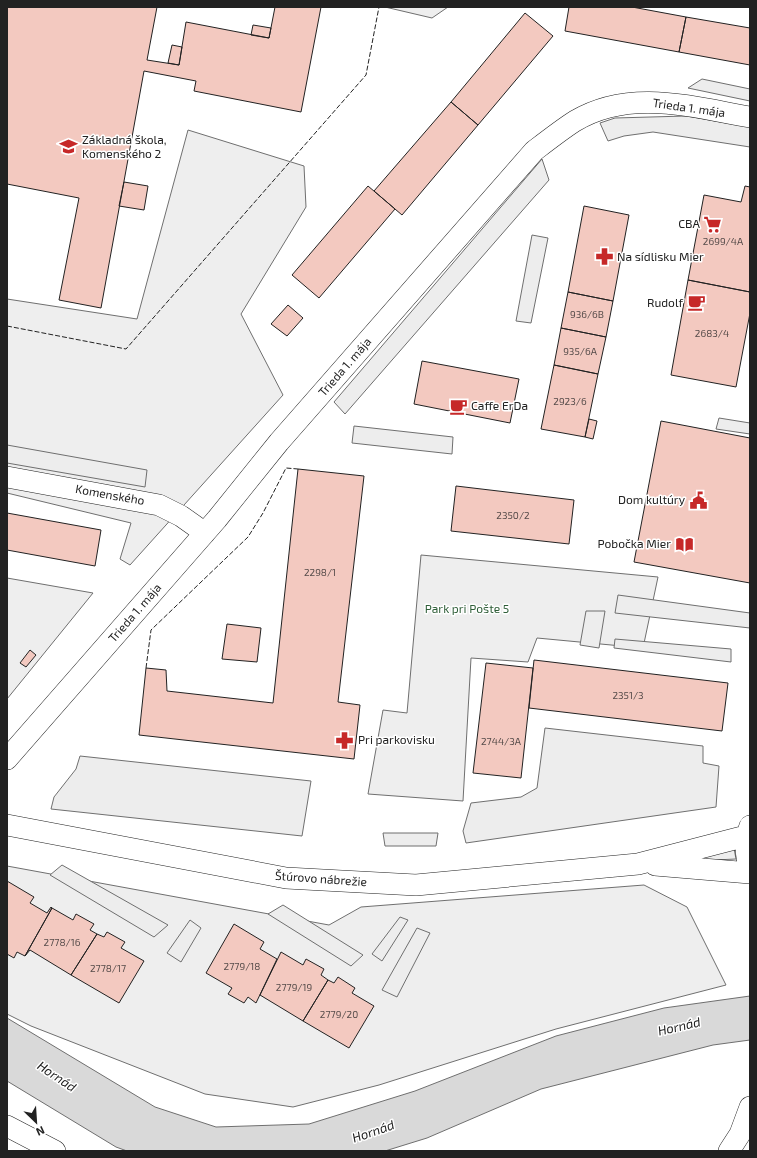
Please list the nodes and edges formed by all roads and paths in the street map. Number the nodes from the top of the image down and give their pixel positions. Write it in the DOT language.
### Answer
graph roads {
  1 [pos="750,117"];
  2 [pos="7,477"];
  3 [pos="205,533"];
  4 [pos="7,759"];
  5 [pos="7,825"];
  6 [pos="748,831"];
  7 [pos="638,864"];
  8 [pos="750,869"];
  9 [pos="750,873"];
  10 [pos="750,1107"];
  11 [pos="7,1126"];
  12 [pos="55,1151"];
  13 [pos="729,1151"];
  1 -- 3 [label="street, Trieda 1. mája"];
  2 -- 3 [label="street, Komenského"];
  3 -- 4 [label="street, Trieda 1. mája"];
  5 -- 7 [label="street, Štúrovo nábrežie"];
  6 -- 7 [label="street"];
  6 -- 8 [label="street"];
  7 -- 9 [label="street"];
  10 -- 13 [label="street"];
  11 -- 12 [label="street"];
}
